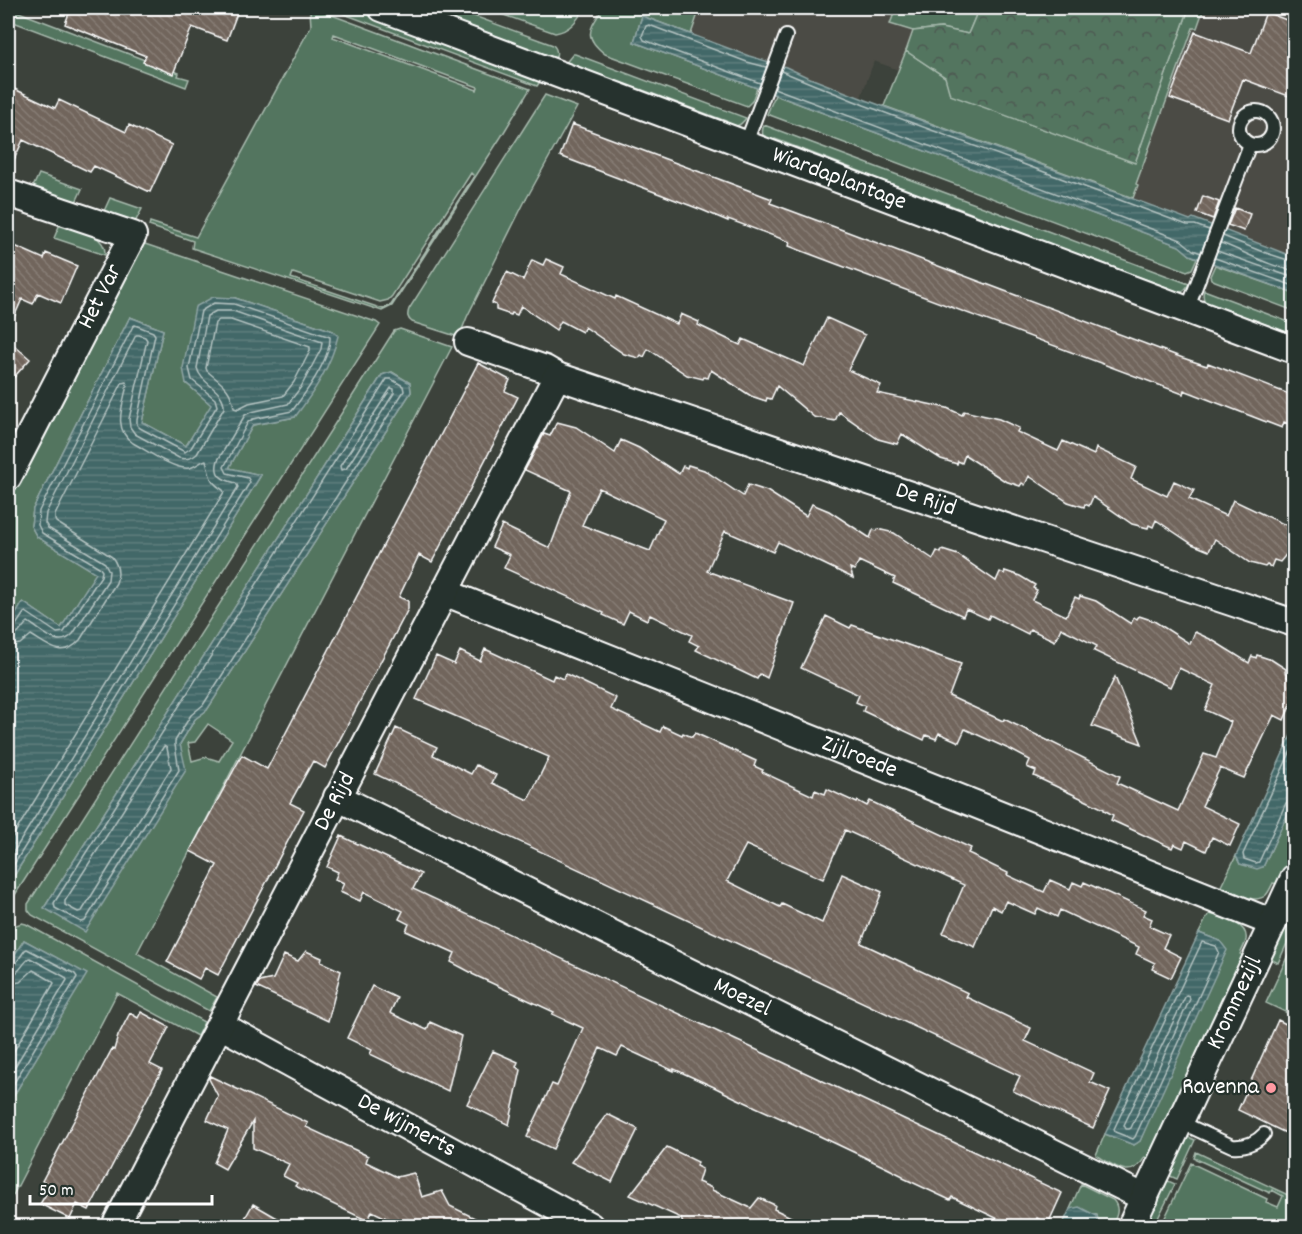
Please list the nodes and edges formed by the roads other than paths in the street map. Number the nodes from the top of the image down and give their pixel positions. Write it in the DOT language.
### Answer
graph roads {
  1 [pos="382,8"];
  2 [pos="786,36"];
  3 [pos="746,143"];
  4 [pos="1250,144"];
  5 [pos="8,193"];
  6 [pos="1187,310"];
  7 [pos="468,342"];
  8 [pos="1294,350"];
  9 [pos="557,376"];
  10 [pos="8,477"];
  11 [pos="444,592"];
  12 [pos="1294,623"];
  13 [pos="338,797"];
  14 [pos="1294,878"];
  15 [pos="1273,923"];
  16 [pos="220,1025"];
  17 [pos="1180,1122"];
  18 [pos="1264,1134"];
  19 [pos="1145,1198"];
  20 [pos="115,1227"];
  21 [pos="590,1227"];
  22 [pos="1131,1227"];
  1 -- 3 [label="street, Wiardaplantage"];
  2 -- 3 [label="lane"];
  3 -- 6 [label="street, Wiardaplantage"];
  4 -- 6 [label="lane"];
  5 -- 10 [label="street, Het Var"];
  6 -- 8 [label="street, Wiardaplantage"];
  7 -- 9 [label="street, De Rijd"];
  9 -- 11 [label="street, De Rijd"];
  9 -- 12 [label="street, De Rijd"];
  11 -- 13 [label="street, De Rijd"];
  11 -- 15 [label="street, Zijlroede"];
  13 -- 16 [label="street, De Rijd"];
  13 -- 19 [label="street, Moezel"];
  14 -- 15 [label="street, Krommezijl"];
  15 -- 17 [label="street, Krommezijl"];
  16 -- 20 [label="street, De Rijd"];
  16 -- 21 [label="street, De Wijmerts"];
  17 -- 18 [label="lane"];
  17 -- 19 [label="street, Krommezijl"];
  19 -- 22 [label="street, Krommezijl"];
}
